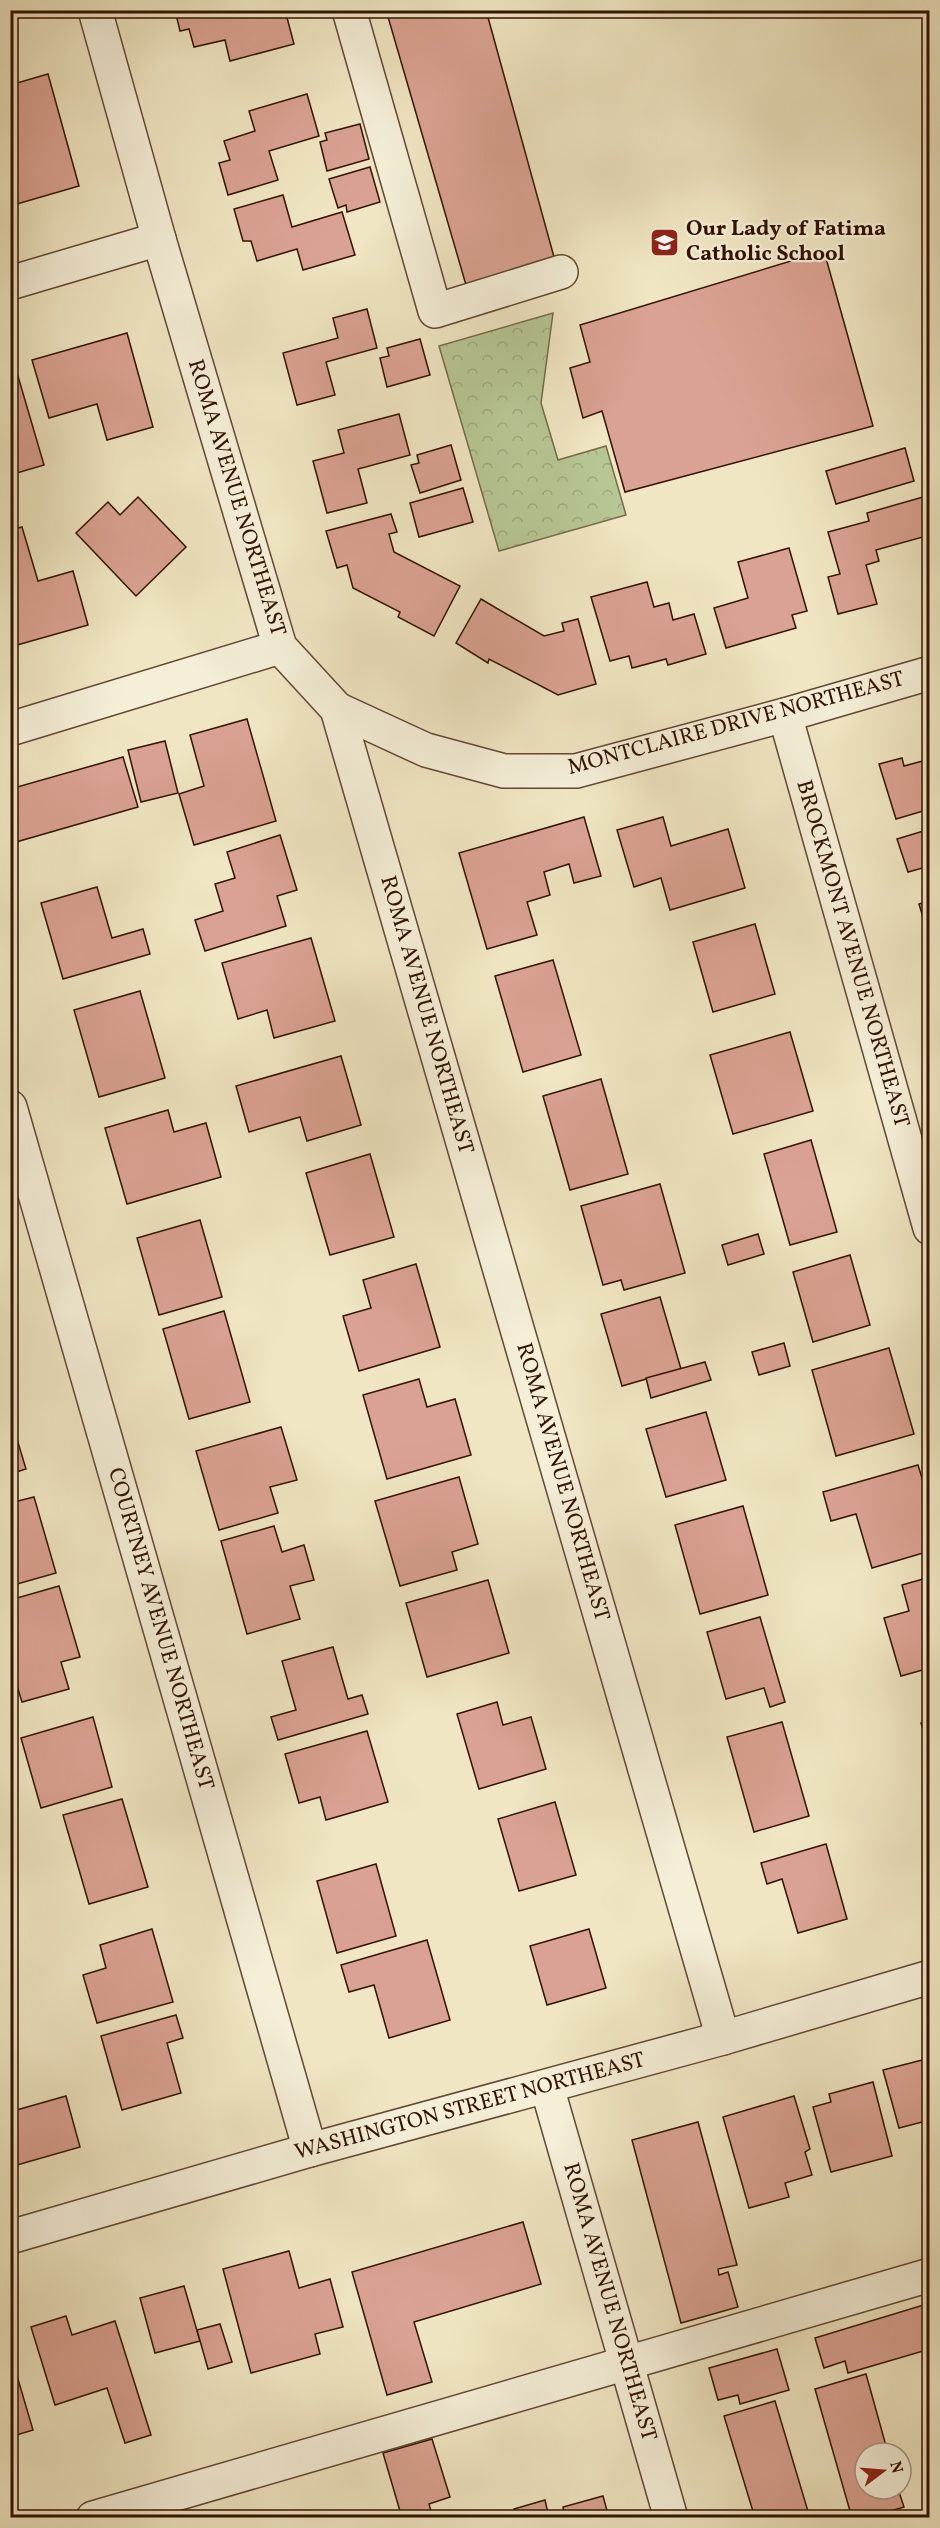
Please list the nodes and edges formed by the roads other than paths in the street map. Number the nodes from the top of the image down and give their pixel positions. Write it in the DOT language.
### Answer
graph roads {
  1 [pos="95,10"];
  2 [pos="349,10"];
  3 [pos="159,239"];
  4 [pos="561,272"];
  5 [pos="10,283"];
  6 [pos="280,648"];
  7 [pos="930,673"];
  8 [pos="337,709"];
  9 [pos="784,715"];
  10 [pos="10,729"];
  11 [pos="10,1107"];
  12 [pos="930,1228"];
  13 [pos="930,1977"];
  14 [pos="723,2038"];
  15 [pos="547,2087"];
  16 [pos="310,2150"];
  17 [pos="10,2237"];
  18 [pos="930,2275"];
  19 [pos="626,2363"];
  20 [pos="93,2517"];
  21 [pos="671,2517"];
  1 -- 3 [label="street, ROMA AVENUE NORTHEAST"];
  2 -- 4 [label="street"];
  3 -- 5 [label="street"];
  3 -- 6 [label="street, ROMA AVENUE NORTHEAST"];
  6 -- 8 [label="street, ROMA AVENUE NORTHEAST"];
  6 -- 10 [label="street"];
  7 -- 9 [label="street, MONTCLAIRE DRIVE NORTHEAST"];
  8 -- 9 [label="street, MONTCLAIRE DRIVE NORTHEAST"];
  8 -- 14 [label="street, ROMA AVENUE NORTHEAST"];
  9 -- 12 [label="street, BROCKMONT AVENUE NORTHEAST"];
  11 -- 16 [label="street, COURTNEY AVENUE NORTHEAST"];
  13 -- 14 [label="street, WASHINGTON STREET NORTHEAST"];
  14 -- 15 [label="street, WASHINGTON STREET NORTHEAST"];
  15 -- 16 [label="street, WASHINGTON STREET NORTHEAST"];
  15 -- 19 [label="street, ROMA AVENUE NORTHEAST"];
  16 -- 17 [label="street, WASHINGTON STREET NORTHEAST"];
  18 -- 19 [label="street"];
  19 -- 20 [label="street"];
  19 -- 21 [label="street, ROMA AVENUE NORTHEAST"];
}
